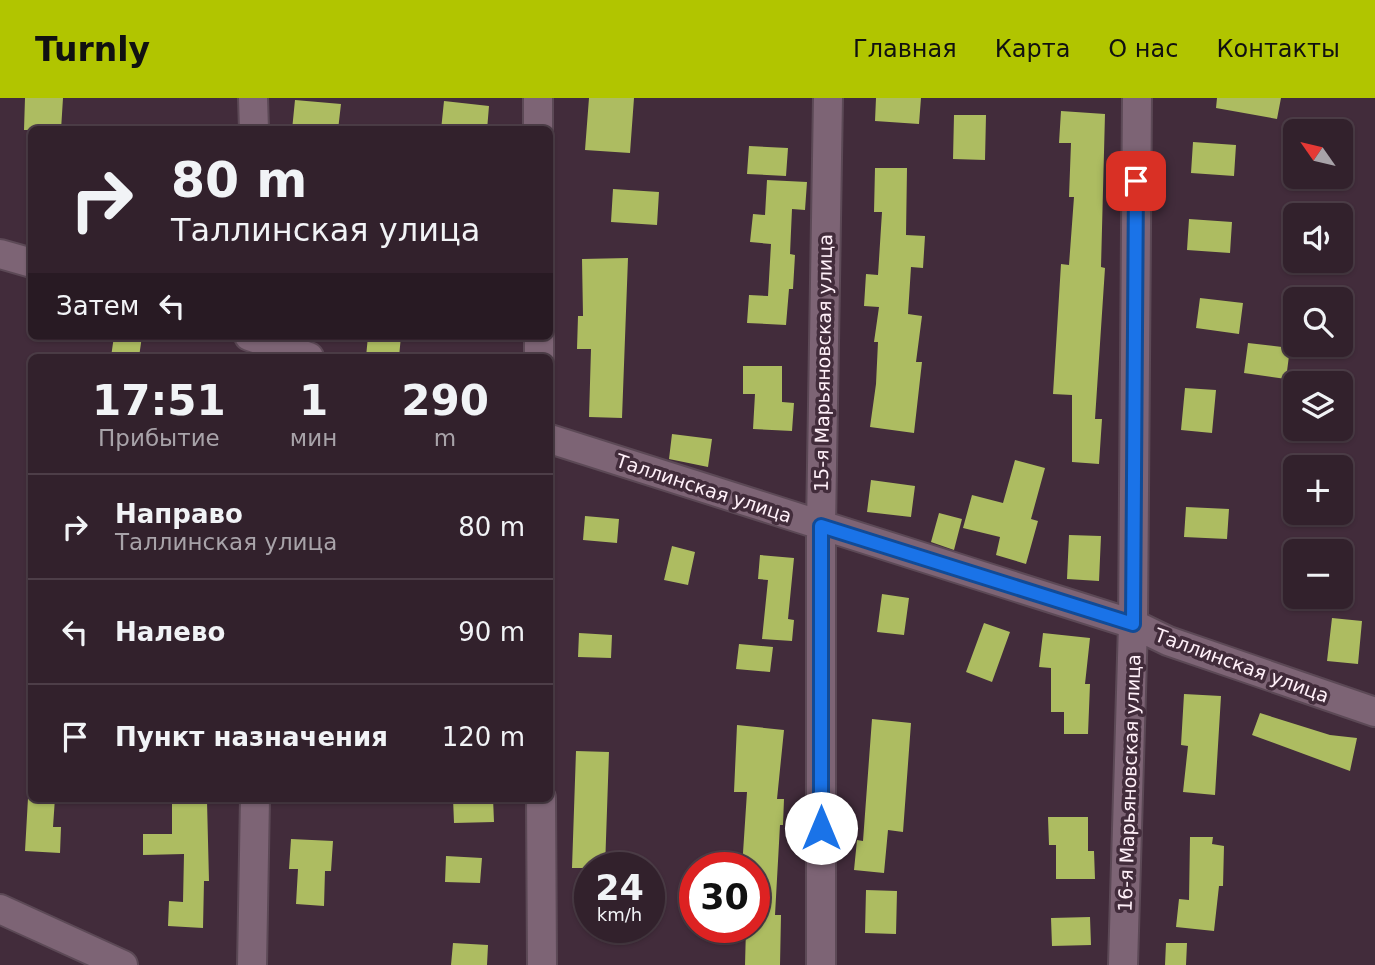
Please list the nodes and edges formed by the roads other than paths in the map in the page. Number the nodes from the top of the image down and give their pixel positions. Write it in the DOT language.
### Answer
graph roads {
  1 [pos="253,98"];
  2 [pos="538,98"];
  3 [pos="828,98"];
  4 [pos="1137,98"];
  5 [pos="254,126"];
  6 [pos="538,126"];
  7 [pos="0,254"];
  8 [pos="28,262"];
  9 [pos="258,343"];
  10 [pos="298,354"];
  11 [pos="553,440"];
  12 [pos="821,526"];
  13 [pos="1133,624"];
  14 [pos="1375,712"];
  15 [pos="255,802"];
  16 [pos="541,802"];
  17 [pos="0,909"];
  18 [pos="123,965"];
  19 [pos="252,965"];
  20 [pos="542,965"];
  21 [pos="821,965"];
  22 [pos="1123,965"];
  1 -- 5 [label="street"];
  2 -- 6 [label="street"];
  3 -- 12 [label="street, 15-я Марьяновская улица"];
  4 -- 13 [label="street, 16-я Марьяновская улица"];
  7 -- 8 [label="street"];
  9 -- 10 [label="street"];
  11 -- 12 [label="street, Таллинская улица"];
  12 -- 13 [label="street, Таллинская улица"];
  12 -- 21 [label="street, 15-я Марьяновская улица"];
  13 -- 14 [label="street, Таллинская улица"];
  13 -- 22 [label="street, 16-я Марьяновская улица"];
  15 -- 19 [label="street"];
  16 -- 20 [label="street"];
  17 -- 18 [label="street"];
}
